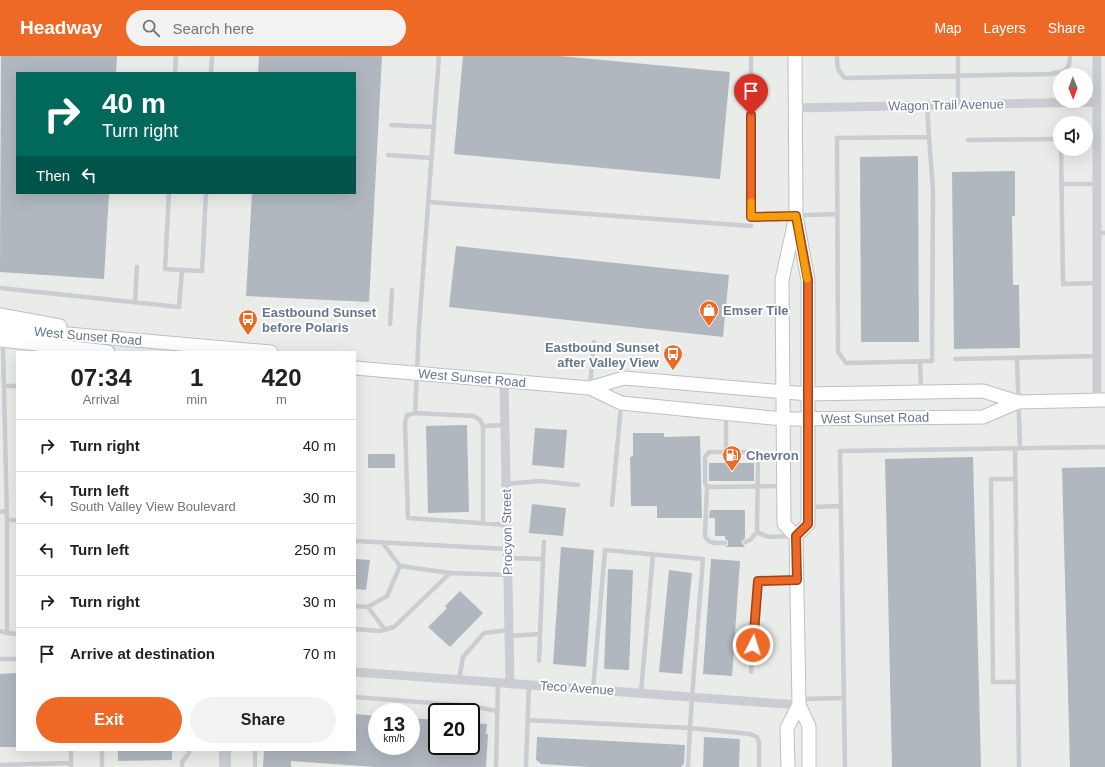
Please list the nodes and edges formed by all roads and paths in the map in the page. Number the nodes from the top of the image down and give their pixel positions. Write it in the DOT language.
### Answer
graph roads {
  1 [pos="176,56"];
  2 [pos="212,56"];
  3 [pos="439,56"];
  4 [pos="751,56"];
  5 [pos="795,56"];
  6 [pos="837,56"];
  7 [pos="958,56"];
  8 [pos="1070,56"];
  9 [pos="1097,56"];
  10 [pos="176,72"];
  11 [pos="211,72"];
  12 [pos="958,76"];
  13 [pos="1097,102"];
  14 [pos="958,104"];
  15 [pos="927,105"];
  16 [pos="795,108"];
  17 [pos="391,125"];
  18 [pos="434,127"];
  19 [pos="928,137"];
  20 [pos="1053,139"];
  21 [pos="968,140"];
  22 [pos="388,156"];
  23 [pos="1061,156"];
  24 [pos="432,158"];
  25 [pos="1061,184"];
  26 [pos="1097,184"];
  27 [pos="169,194"];
  28 [pos="206,194"];
  29 [pos="428,202"];
  30 [pos="838,214"];
  31 [pos="796,216"];
  32 [pos="751,226"];
  33 [pos="1101,233"];
  34 [pos="137,267"];
  35 [pos="182,270"];
  36 [pos="1097,283"];
  37 [pos="0,288"];
  38 [pos="392,290"];
  39 [pos="135,302"];
  40 [pos="1101,306"];
  41 [pos="0,315"];
  42 [pos="390,324"];
  43 [pos="0,328"];
  44 [pos="149,341"];
  45 [pos="594,342"];
  46 [pos="1,346"];
  47 [pos="92,351"];
  48 [pos="260,351"];
  49 [pos="1097,356"];
  50 [pos="1017,358"];
  51 [pos="955,359"];
  52 [pos="920,361"];
  53 [pos="356,368"];
  54 [pos="417,374"];
  55 [pos="2,376"];
  56 [pos="504,381"];
  57 [pos="4,386"];
  58 [pos="16,386"];
  59 [pos="590,388"];
  60 [pos="921,392"];
  61 [pos="783,393"];
  62 [pos="808,394"];
  63 [pos="1101,401"];
  64 [pos="1018,402"];
  65 [pos="621,403"];
  66 [pos="415,413"];
  67 [pos="726,413"];
  68 [pos="783,419"];
  69 [pos="808,419"];
  70 [pos="505,425"];
  71 [pos="483,426"];
  72 [pos="1105,447"];
  73 [pos="1018,448"];
  74 [pos="726,452"];
  75 [pos="1015,479"];
  76 [pos="506,484"];
  77 [pos="578,485"];
  78 [pos="706,486"];
  79 [pos="758,486"];
  80 [pos="784,486"];
  81 [pos="612,505"];
  82 [pos="841,506"];
  83 [pos="808,507"];
  84 [pos="0,512"];
  85 [pos="6,512"];
  86 [pos="7,520"];
  87 [pos="16,520"];
  88 [pos="483,524"];
  89 [pos="507,525"];
  90 [pos="757,532"];
  91 [pos="796,536"];
  92 [pos="356,541"];
  93 [pos="382,542"];
  94 [pos="544,542"];
  95 [pos="745,542"];
  96 [pos="725,543"];
  97 [pos="508,554"];
  98 [pos="653,554"];
  99 [pos="543,559"];
  100 [pos="400,566"];
  101 [pos="450,573"];
  102 [pos="508,574"];
  103 [pos="797,580"];
  104 [pos="356,606"];
  105 [pos="368,607"];
  106 [pos="356,629"];
  107 [pos="385,630"];
  108 [pos="0,631"];
  109 [pos="7,633"];
  110 [pos="509,633"];
  111 [pos="16,634"];
  112 [pos="540,634"];
  113 [pos="0,659"];
  114 [pos="16,659"];
  115 [pos="539,661"];
  116 [pos="356,672"];
  117 [pos="751,672"];
  118 [pos="459,680"];
  119 [pos="498,682"];
  120 [pos="1018,682"];
  121 [pos="510,684"];
  122 [pos="529,685"];
  123 [pos="593,690"];
  124 [pos="641,693"];
  125 [pos="356,697"];
  126 [pos="692,697"];
  127 [pos="844,698"];
  128 [pos="799,702"];
  129 [pos="497,711"];
  130 [pos="528,720"];
  131 [pos="690,728"];
  132 [pos="71,751"];
  133 [pos="102,751"];
  134 [pos="189,751"];
  135 [pos="225,751"];
  136 [pos="255,751"];
  137 [pos="0,765"];
  138 [pos="71,765"];
  139 [pos="102,767"];
  140 [pos="182,767"];
  141 [pos="225,767"];
  142 [pos="255,767"];
  143 [pos="496,767"];
  144 [pos="526,767"];
  145 [pos="688,767"];
  146 [pos="759,767"];
  147 [pos="788,767"];
  148 [pos="809,767"];
  149 [pos="845,767"];
  150 [pos="1019,767"];
  1 -- 10 [label="lane"];
  2 -- 11 [label="lane"];
  3 -- 18 [label="lane"];
  4 -- 31 [label="lane"];
  5 -- 16 [label="main road"];
  6 -- 12 [label="lane"];
  7 -- 12 [label="lane"];
  8 -- 12 [label="lane"];
  9 -- 13 [label="street"];
  12 -- 14 [label="lane"];
  13 -- 14 [label="street, Wagon Trail Avenue"];
  13 -- 26 [label="street"];
  14 -- 15 [label="street, Wagon Trail Avenue"];
  15 -- 16 [label="street, Wagon Trail Avenue"];
  15 -- 19 [label="lane"];
  16 -- 31 [label="main road"];
  17 -- 18 [label="lane"];
  18 -- 24 [label="lane"];
  19 -- 30 [label="lane"];
  19 -- 52 [label="lane"];
  20 -- 21 [label="lane"];
  22 -- 24 [label="lane"];
  23 -- 25 [label="lane"];
  24 -- 29 [label="lane"];
  25 -- 26 [label="lane"];
  25 -- 36 [label="lane"];
  26 -- 33 [label="street"];
  27 -- 35 [label="lane"];
  28 -- 35 [label="lane"];
  29 -- 32 [label="lane"];
  29 -- 54 [label="lane"];
  30 -- 31 [label="lane"];
  30 -- 52 [label="lane"];
  31 -- 61 [label="main road"];
  31 -- 62 [label="main road"];
  33 -- 36 [label="street"];
  34 -- 39 [label="lane"];
  35 -- 39 [label="lane"];
  36 -- 40 [label="street"];
  37 -- 39 [label="lane"];
  38 -- 42 [label="lane"];
  40 -- 49 [label="street"];
  41 -- 44 [label="main road"];
  43 -- 44 [label="main road, West Sunset Road"];
  44 -- 48 [label="main road, West Sunset Road"];
  45 -- 59 [label="lane"];
  46 -- 47 [label="main road, West Sunset Road"];
  46 -- 55 [label="lane"];
  49 -- 50 [label="lane"];
  49 -- 63 [label="street"];
  50 -- 51 [label="lane"];
  50 -- 64 [label="lane"];
  52 -- 60 [label="lane"];
  53 -- 54 [label="main road, West Sunset Road"];
  54 -- 56 [label="main road, West Sunset Road"];
  54 -- 66 [label="lane"];
  55 -- 57 [label="lane"];
  56 -- 59 [label="main road, West Sunset Road"];
  56 -- 70 [label="street, Procyon Street"];
  57 -- 58 [label="lane"];
  57 -- 85 [label="lane"];
  59 -- 61 [label="main road, West Sunset Road"];
  59 -- 65 [label="main road, West Sunset Road"];
  60 -- 62 [label="main road, West Sunset Road"];
  60 -- 64 [label="main road, West Sunset Road"];
  61 -- 62 [label="main road, West Sunset Road"];
  61 -- 68 [label="main road"];
  62 -- 69 [label="main road"];
  63 -- 64 [label="main road, West Sunset Road"];
  64 -- 69 [label="main road, West Sunset Road"];
  64 -- 73 [label="lane"];
  65 -- 67 [label="main road, West Sunset Road"];
  65 -- 81 [label="lane"];
  66 -- 71 [label="lane"];
  66 -- 88 [label="lane"];
  67 -- 68 [label="main road, West Sunset Road"];
  67 -- 74 [label="lane"];
  68 -- 69 [label="main road, West Sunset Road"];
  68 -- 80 [label="main road"];
  69 -- 83 [label="main road"];
  70 -- 71 [label="lane"];
  70 -- 76 [label="street, Procyon Street"];
  71 -- 88 [label="lane"];
  72 -- 73 [label="lane"];
  73 -- 75 [label="lane"];
  73 -- 82 [label="lane"];
  74 -- 78 [label="lane"];
  74 -- 79 [label="lane"];
  75 -- 120 [label="lane"];
  75 -- 120 [label="lane"];
  76 -- 77 [label="lane"];
  76 -- 89 [label="street, Procyon Street"];
  78 -- 79 [label="lane"];
  78 -- 96 [label="lane"];
  79 -- 80 [label="lane"];
  79 -- 90 [label="lane"];
  80 -- 91 [label="main road"];
  82 -- 83 [label="lane"];
  82 -- 127 [label="lane"];
  83 -- 91 [label="main road"];
  84 -- 85 [label="lane"];
  85 -- 86 [label="lane"];
  86 -- 87 [label="lane"];
  86 -- 109 [label="lane"];
  88 -- 89 [label="lane"];
  89 -- 97 [label="street, Procyon Street"];
  90 -- 91 [label="lane"];
  90 -- 95 [label="lane"];
  91 -- 103 [label="main road"];
  92 -- 93 [label="lane"];
  93 -- 97 [label="lane"];
  93 -- 100 [label="lane"];
  94 -- 99 [label="lane"];
  97 -- 99 [label="lane"];
  97 -- 102 [label="street, Procyon Street"];
  98 -- 123 [label="lane"];
  98 -- 124 [label="lane"];
  98 -- 126 [label="lane"];
  99 -- 112 [label="lane"];
  100 -- 101 [label="lane"];
  100 -- 105 [label="lane"];
  101 -- 102 [label="lane"];
  101 -- 107 [label="lane"];
  102 -- 110 [label="street, Procyon Street"];
  103 -- 117 [label="lane"];
  103 -- 128 [label="main road"];
  104 -- 105 [label="lane"];
  105 -- 107 [label="lane"];
  106 -- 107 [label="lane"];
  108 -- 109 [label="lane"];
  109 -- 111 [label="lane"];
  110 -- 112 [label="lane"];
  110 -- 118 [label="lane"];
  110 -- 121 [label="street, Procyon Street"];
  112 -- 115 [label="lane"];
  113 -- 114 [label="lane"];
  116 -- 118 [label="street, Teco Avenue"];
  118 -- 119 [label="street, Teco Avenue"];
  119 -- 121 [label="street, Teco Avenue"];
  119 -- 129 [label="lane"];
  120 -- 150 [label="lane"];
  121 -- 122 [label="street, Teco Avenue"];
  122 -- 123 [label="street, Teco Avenue"];
  122 -- 130 [label="lane"];
  123 -- 124 [label="street, Teco Avenue"];
  124 -- 126 [label="street, Teco Avenue"];
  125 -- 129 [label="lane"];
  126 -- 128 [label="street, Teco Avenue"];
  126 -- 131 [label="lane"];
  127 -- 128 [label="lane"];
  127 -- 149 [label="lane"];
  128 -- 147 [label="main road"];
  128 -- 148 [label="main road"];
  129 -- 143 [label="lane"];
  130 -- 131 [label="lane"];
  130 -- 144 [label="lane"];
  131 -- 145 [label="lane"];
  131 -- 146 [label="lane"];
  132 -- 138 [label="lane"];
  133 -- 139 [label="lane"];
  134 -- 140 [label="lane"];
  135 -- 141 [label="street"];
  136 -- 142 [label="lane"];
  137 -- 138 [label="lane"];
}
